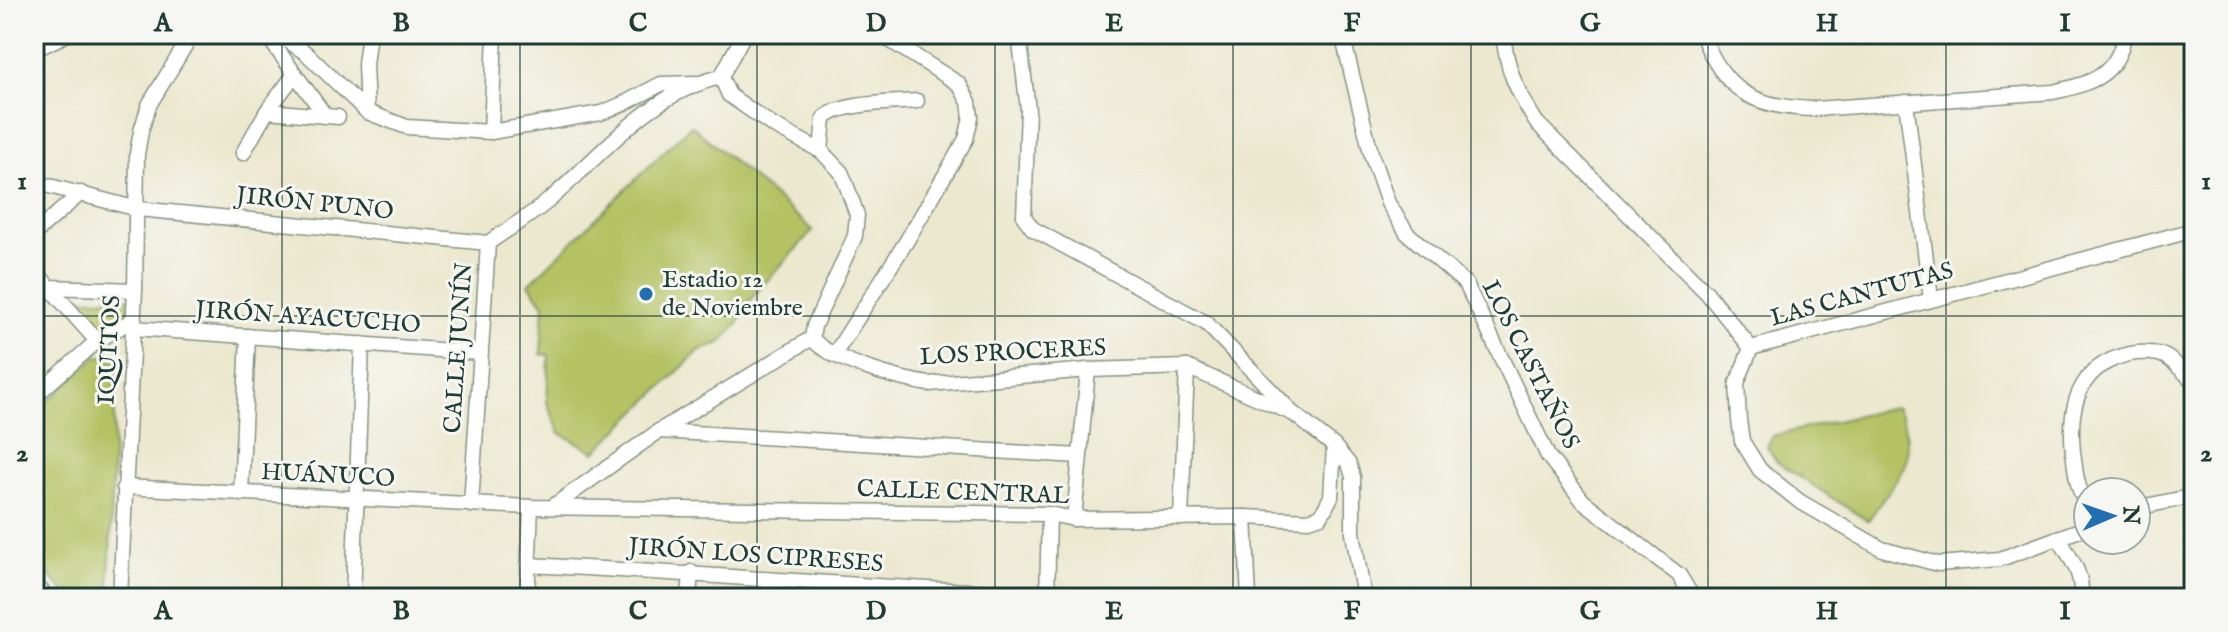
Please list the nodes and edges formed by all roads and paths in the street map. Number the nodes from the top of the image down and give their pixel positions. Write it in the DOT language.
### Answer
graph roads {
  1 [pos="67,34"];
  2 [pos="192,34"];
  3 [pos="266,34"];
  4 [pos="278,34"];
  5 [pos="369,34"];
  6 [pos="495,34"];
  7 [pos="744,34"];
  8 [pos="880,34"];
  9 [pos="1019,34"];
  10 [pos="1342,34"];
  11 [pos="1503,34"];
  12 [pos="1702,34"];
  13 [pos="2124,34"];
  14 [pos="34,50"];
  15 [pos="295,74"];
  16 [pos="721,77"];
  17 [pos="696,83"];
  18 [pos="917,101"];
  19 [pos="1906,102"];
  20 [pos="267,111"];
  21 [pos="367,112"];
  22 [pos="491,132"];
  23 [pos="821,151"];
  24 [pos="243,153"];
  25 [pos="34,182"];
  26 [pos="81,193"];
  27 [pos="138,209"];
  28 [pos="2194,230"];
  29 [pos="34,234"];
  30 [pos="488,243"];
  31 [pos="34,270"];
  32 [pos="49,287"];
  33 [pos="135,290"];
  34 [pos="1931,299"];
  35 [pos="134,324"];
  36 [pos="248,336"];
  37 [pos="812,338"];
  38 [pos="97,341"];
  39 [pos="362,344"];
  40 [pos="1751,348"];
  41 [pos="480,353"];
  42 [pos="834,355"];
  43 [pos="1187,367"];
  44 [pos="1088,370"];
  45 [pos="2194,382"];
  46 [pos="34,397"];
  47 [pos="1294,414"];
  48 [pos="659,431"];
  49 [pos="1334,446"];
  50 [pos="1079,456"];
  51 [pos="2077,476"];
  52 [pos="124,487"];
  53 [pos="241,494"];
  54 [pos="2194,496"];
  55 [pos="357,499"];
  56 [pos="471,505"];
  57 [pos="554,505"];
  58 [pos="2152,505"];
  59 [pos="531,507"];
  60 [pos="1049,514"];
  61 [pos="1245,517"];
  62 [pos="1181,518"];
  63 [pos="1074,519"];
  64 [pos="2072,534"];
  65 [pos="2060,540"];
  66 [pos="528,565"];
  67 [pos="691,572"];
  68 [pos="34,583"];
  69 [pos="852,591"];
  70 [pos="1362,591"];
  71 [pos="982,595"];
  72 [pos="48,598"];
  73 [pos="120,598"];
  74 [pos="353,598"];
  75 [pos="527,598"];
  76 [pos="689,598"];
  77 [pos="1046,598"];
  78 [pos="1249,598"];
  79 [pos="1351,598"];
  80 [pos="1693,598"];
  81 [pos="2081,598"];
  1 -- 14 [label="street"];
  2 -- 27 [label="street, IQUITOS"];
  3 -- 15 [label="street"];
  4 -- 21 [label="street"];
  5 -- 21 [label="street"];
  6 -- 22 [label="street"];
  7 -- 16 [label="street"];
  8 -- 42 [label="street"];
  9 -- 47 [label="street"];
  10 -- 80 [label="street, LOS CASTAÑOS"];
  11 -- 40 [label="street, LAS CANTUTAS"];
  12 -- 19 [label="street"];
  13 -- 19 [label="street"];
  15 -- 20 [label="street"];
  15 -- 20 [label="street"];
  16 -- 17 [label="street, CALLE JUNÍN"];
  16 -- 23 [label="street"];
  17 -- 22 [label="street"];
  17 -- 30 [label="street, CALLE JUNÍN"];
  18 -- 23 [label="street"];
  19 -- 34 [label="street"];
  20 -- 24 [label="street"];
  21 -- 22 [label="street"];
  23 -- 37 [label="street"];
  25 -- 26 [label="street, JIRÓN PUNO"];
  26 -- 27 [label="street, JIRÓN PUNO"];
  26 -- 29 [label="street"];
  27 -- 30 [label="street, JIRÓN PUNO"];
  27 -- 33 [label="street, IQUITOS"];
  28 -- 34 [label="street, LAS CANTUTAS"];
  30 -- 41 [label="street, CALLE JUNÍN"];
  31 -- 32 [label="street"];
  32 -- 33 [label="street"];
  32 -- 38 [label="street"];
  33 -- 35 [label="street, IQUITOS"];
  34 -- 40 [label="street, LAS CANTUTAS"];
  35 -- 36 [label="street, JIRÓN AYACUCHO"];
  35 -- 38 [label="street"];
  35 -- 52 [label="street, IQUITOS"];
  36 -- 39 [label="street, JIRÓN AYACUCHO"];
  36 -- 53 [label="street"];
  37 -- 42 [label="street, LOS PROCERES"];
  37 -- 48 [label="street"];
  38 -- 46 [label="street"];
  39 -- 41 [label="street, JIRÓN AYACUCHO"];
  39 -- 55 [label="street"];
  40 -- 65 [label="street"];
  41 -- 56 [label="street, CALLE JUNÍN"];
  42 -- 44 [label="street, LOS PROCERES"];
  43 -- 44 [label="street, LOS PROCERES"];
  43 -- 47 [label="street, LOS PROCERES"];
  43 -- 62 [label="street"];
  44 -- 50 [label="street"];
  45 -- 51 [label="street"];
  47 -- 49 [label="street, LOS PROCERES"];
  48 -- 50 [label="street"];
  48 -- 57 [label="street"];
  49 -- 61 [label="street, CALLE CENTRAL"];
  49 -- 70 [label="street, LOS PROCERES"];
  50 -- 63 [label="street"];
  52 -- 53 [label="street, HUÁNUCO"];
  52 -- 73 [label="street, IQUITOS"];
  53 -- 55 [label="street, HUÁNUCO"];
  54 -- 58 [label="street"];
  55 -- 56 [label="street, HUÁNUCO"];
  55 -- 74 [label="street"];
  56 -- 59 [label="street, HUÁNUCO"];
  57 -- 59 [label="street, CALLE CENTRAL"];
  57 -- 60 [label="street, CALLE CENTRAL"];
  59 -- 66 [label="street"];
  60 -- 63 [label="street, CALLE CENTRAL"];
  60 -- 77 [label="street"];
  61 -- 62 [label="street, CALLE CENTRAL"];
  61 -- 78 [label="street"];
  62 -- 63 [label="street, CALLE CENTRAL"];
  64 -- 65 [label="street"];
  65 -- 81 [label="street"];
  66 -- 67 [label="street, JIRÓN LOS CIPRESES"];
  66 -- 75 [label="street"];
  67 -- 69 [label="street, JIRÓN LOS CIPRESES"];
  67 -- 76 [label="street"];
  68 -- 72 [label="street"];
  69 -- 71 [label="street, JIRÓN LOS CIPRESES"];
  70 -- 79 [label="street"];
  71 -- 77 [label="street, JIRÓN LOS CIPRESES"];
}
